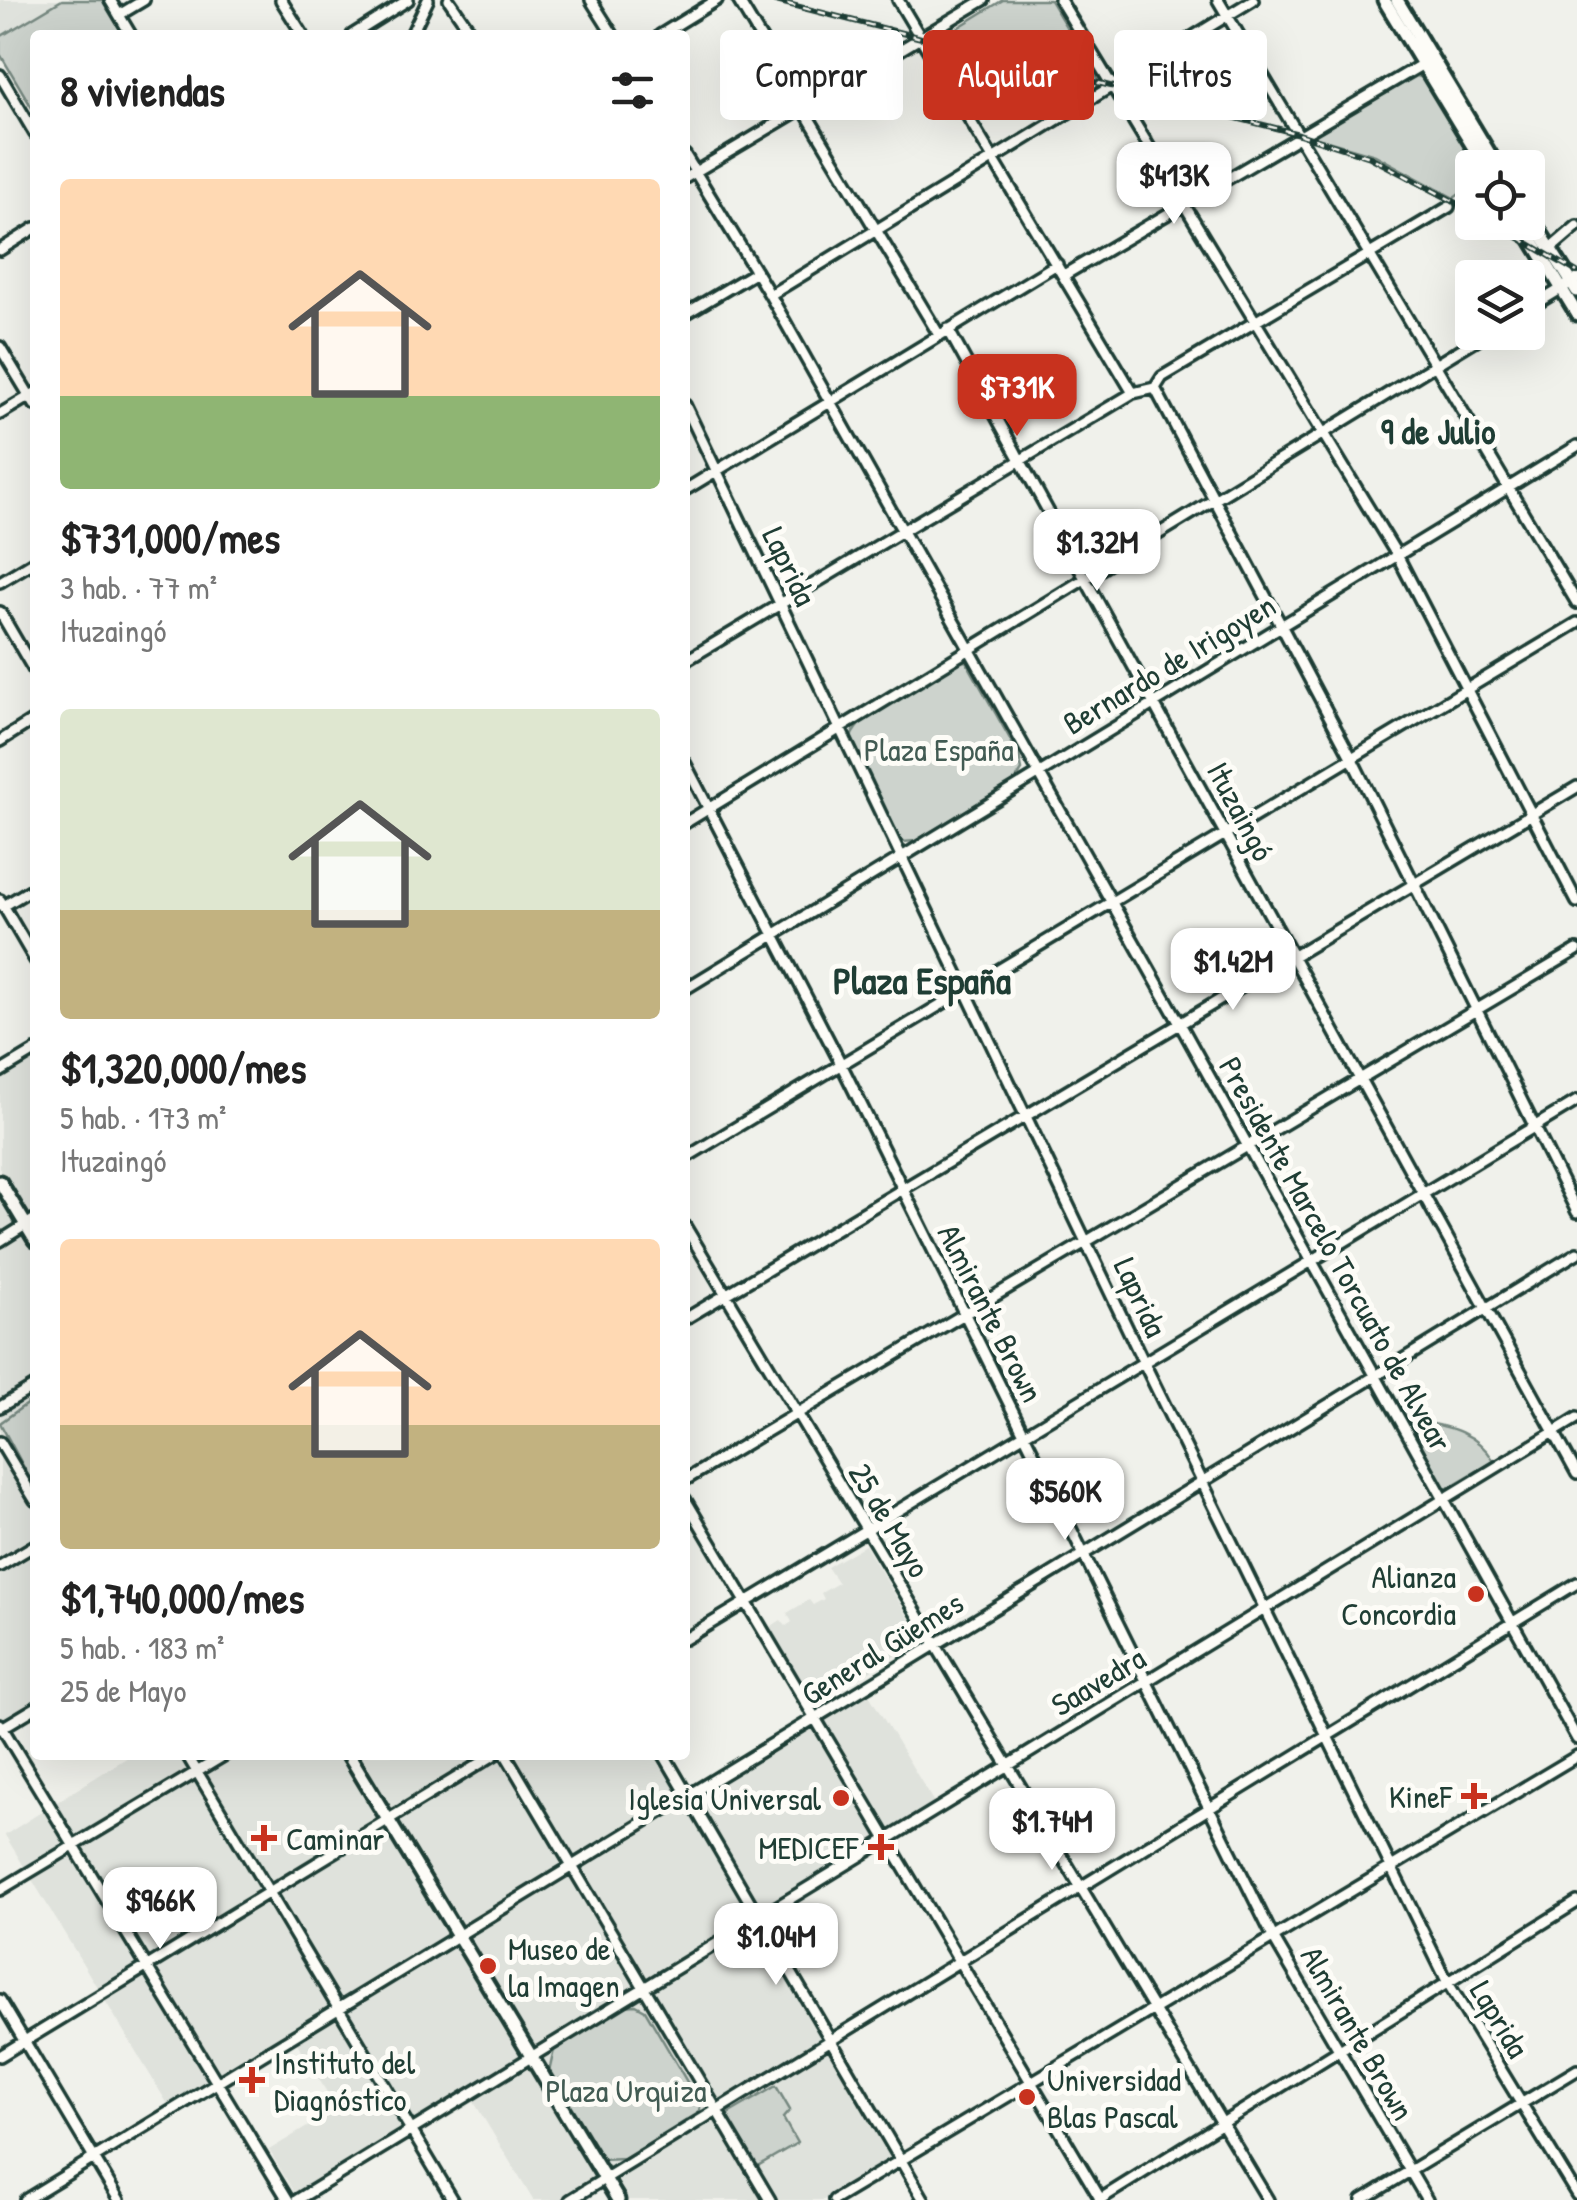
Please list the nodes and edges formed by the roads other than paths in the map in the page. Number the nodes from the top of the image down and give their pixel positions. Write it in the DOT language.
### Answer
graph roads {
  1 [pos="110,0"];
  2 [pos="144,0"];
  3 [pos="281,0"];
  4 [pos="408,0"];
  5 [pos="428,0"];
  6 [pos="449,0"];
  7 [pos="591,0"];
  8 [pos="718,0"];
  9 [pos="738,0"];
  10 [pos="898,0"];
  11 [pos="984,0"];
  12 [pos="1060,0"];
  13 [pos="1218,0"];
  14 [pos="1253,0"];
  15 [pos="1384,0"];
  16 [pos="1397,0"];
  17 [pos="120,16"];
  18 [pos="1227,16"];
  19 [pos="128,30"];
  20 [pos="300,30"];
  21 [pos="360,30"];
  22 [pos="413,30"];
  23 [pos="470,30"];
  24 [pos="610,30"];
  25 [pos="668,30"];
  26 [pos="756,30"];
  27 [pos="1205,30"];
  28 [pos="920,39"];
  29 [pos="903,49"];
  30 [pos="1427,62"];
  31 [pos="2,82"];
  32 [pos="1114,87"];
  33 [pos="786,120"];
  34 [pos="809,120"];
  35 [pos="1133,120"];
  36 [pos="30,126"];
  37 [pos="1299,134"];
  38 [pos="1476,150"];
  39 [pos="1486,150"];
  40 [pos="994,159"];
  41 [pos="690,163"];
  42 [pos="696,173"];
  43 [pos="690,176"];
  44 [pos="1183,205"];
  45 [pos="1449,207"];
  46 [pos="1577,226"];
  47 [pos="30,231"];
  48 [pos="876,231"];
  49 [pos="1536,240"];
  50 [pos="1541,240"];
  51 [pos="0,250"];
  52 [pos="1546,252"];
  53 [pos="1370,254"];
  54 [pos="1058,264"];
  55 [pos="756,272"];
  56 [pos="1064,275"];
  57 [pos="1572,285"];
  58 [pos="770,295"];
  59 [pos="1545,300"];
  60 [pos="690,311"];
  61 [pos="1577,314"];
  62 [pos="1254,323"];
  63 [pos="944,332"];
  64 [pos="0,347"];
  65 [pos="1461,350"];
  66 [pos="1436,365"];
  67 [pos="1155,388"];
  68 [pos="1134,392"];
  69 [pos="30,393"];
  70 [pos="30,399"];
  71 [pos="829,400"];
  72 [pos="0,414"];
  73 [pos="690,415"];
  74 [pos="1322,434"];
  75 [pos="1577,446"];
  76 [pos="1020,460"];
  77 [pos="717,471"];
  78 [pos="690,487"];
  79 [pos="1508,488"];
  80 [pos="1216,498"];
  81 [pos="902,531"];
  82 [pos="1397,555"];
  83 [pos="30,564"];
  84 [pos="1086,578"];
  85 [pos="0,582"];
  86 [pos="1577,603"];
  87 [pos="781,604"];
  88 [pos="0,612"];
  89 [pos="1577,623"];
  90 [pos="1282,625"];
  91 [pos="969,650"];
  92 [pos="690,658"];
  93 [pos="30,663"];
  94 [pos="1467,689"];
  95 [pos="1154,702"];
  96 [pos="30,722"];
  97 [pos="840,728"];
  98 [pos="0,740"];
  99 [pos="1351,757"];
  100 [pos="690,773"];
  101 [pos="1037,773"];
  102 [pos="1577,787"];
  103 [pos="709,809"];
  104 [pos="1531,814"];
  105 [pos="690,820"];
  106 [pos="1224,834"];
  107 [pos="902,856"];
  108 [pos="1412,884"];
  109 [pos="30,890"];
  110 [pos="1111,902"];
  111 [pos="1577,902"];
  112 [pos="1,905"];
  113 [pos="774,935"];
  114 [pos="1577,950"];
  115 [pos="30,952"];
  116 [pos="1290,957"];
  117 [pos="690,986"];
  118 [pos="964,988"];
  119 [pos="1476,1010"];
  120 [pos="1179,1022"];
  121 [pos="30,1054"];
  122 [pos="840,1062"];
  123 [pos="0,1072"];
  124 [pos="1357,1079"];
  125 [pos="1577,1102"];
  126 [pos="1025,1114"];
  127 [pos="1534,1126"];
  128 [pos="1246,1147"];
  129 [pos="690,1155"];
  130 [pos="0,1182"];
  131 [pos="900,1190"];
  132 [pos="1422,1194"];
  133 [pos="1577,1212"];
  134 [pos="30,1222"];
  135 [pos="690,1234"];
  136 [pos="0,1240"];
  137 [pos="1088,1241"];
  138 [pos="1577,1253"];
  139 [pos="1309,1263"];
  140 [pos="726,1294"];
  141 [pos="1484,1309"];
  142 [pos="963,1315"];
  143 [pos="690,1316"];
  144 [pos="1144,1362"];
  145 [pos="1375,1377"];
  146 [pos="30,1389"];
  147 [pos="0,1407"];
  148 [pos="797,1414"];
  149 [pos="1577,1418"];
  150 [pos="1553,1432"];
  151 [pos="1025,1434"];
  152 [pos="0,1442"];
  153 [pos="1577,1474"];
  154 [pos="690,1477"];
  155 [pos="1204,1482"];
  156 [pos="30,1492"];
  157 [pos="1443,1499"];
  158 [pos="690,1506"];
  159 [pos="866,1529"];
  160 [pos="30,1548"];
  161 [pos="1084,1555"];
  162 [pos="0,1566"];
  163 [pos="1577,1584"];
  164 [pos="747,1601"];
  165 [pos="1263,1609"];
  166 [pos="1512,1623"];
  167 [pos="690,1636"];
  168 [pos="935,1644"];
  169 [pos="1146,1680"];
  170 [pos="30,1711"];
  171 [pos="817,1718"];
  172 [pos="1,1727"];
  173 [pos="1328,1737"];
  174 [pos="1577,1740"];
  175 [pos="1577,1756"];
  176 [pos="190,1760"];
  177 [pos="217,1760"];
  178 [pos="351,1760"];
  179 [pos="486,1760"];
  180 [pos="509,1760"];
  181 [pos="667,1760"];
  182 [pos="1009,1763"];
  183 [pos="198,1772"];
  184 [pos="688,1796"];
  185 [pos="1209,1810"];
  186 [pos="388,1819"];
  187 [pos="887,1838"];
  188 [pos="73,1846"];
  189 [pos="1391,1866"];
  190 [pos="573,1867"];
  191 [pos="1082,1885"];
  192 [pos="0,1890"];
  193 [pos="269,1891"];
  194 [pos="1577,1902"];
  195 [pos="758,1916"];
  196 [pos="456,1934"];
  197 [pos="1273,1937"];
  198 [pos="959,1960"];
  199 [pos="146,1967"];
  200 [pos="1448,1983"];
  201 [pos="644,1986"];
  202 [pos="0,2000"];
  203 [pos="1155,2008"];
  204 [pos="340,2010"];
  205 [pos="828,2040"];
  206 [pos="26,2041"];
  207 [pos="1338,2051"];
  208 [pos="0,2056"];
  209 [pos="529,2056"];
  210 [pos="1577,2070"];
  211 [pos="218,2082"];
  212 [pos="1032,2082"];
  213 [pos="1521,2103"];
  214 [pos="717,2110"];
  215 [pos="1222,2122"];
  216 [pos="412,2130"];
  217 [pos="95,2158"];
  218 [pos="900,2160"];
  219 [pos="1410,2171"];
  220 [pos="604,2178"];
  221 [pos="1577,2195"];
  222 [pos="25,2200"];
  223 [pos="119,2200"];
  224 [pos="288,2200"];
  225 [pos="297,2200"];
  226 [pos="454,2200"];
  227 [pos="570,2200"];
  228 [pos="618,2200"];
  229 [pos="770,2200"];
  230 [pos="834,2200"];
  231 [pos="924,2200"];
  232 [pos="1100,2200"];
  233 [pos="1268,2200"];
  234 [pos="1362,2200"];
  235 [pos="1427,2200"];
  1 -- 17 [label="street"];
  2 -- 17 [label="street"];
  3 -- 20 [label="street"];
  4 -- 21 [label="street"];
  5 -- 22 [label="street"];
  6 -- 23 [label="street"];
  7 -- 24 [label="street"];
  8 -- 25 [label="street"];
  9 -- 26 [label="street, Ituzaingó"];
  10 -- 28 [label="street"];
  11 -- 28 [label="street"];
  12 -- 32 [label="street"];
  13 -- 18 [label="street"];
  14 -- 18 [label="street"];
  15 -- 30 [label="street"];
  16 -- 30 [label="street"];
  17 -- 19 [label="street"];
  18 -- 27 [label="street"];
  18 -- 37 [label="street"];
  28 -- 29 [label="street"];
  28 -- 40 [label="street"];
  30 -- 37 [label="street"];
  30 -- 38 [label="street"];
  30 -- 39 [label="street"];
  31 -- 36 [label="street"];
  32 -- 40 [label="street"];
  33 -- 42 [label="street"];
  34 -- 48 [label="street, Ituzaingó"];
  35 -- 44 [label="street"];
  37 -- 44 [label="street"];
  37 -- 53 [label="street"];
  40 -- 48 [label="street"];
  40 -- 54 [label="street"];
  41 -- 42 [label="street, Presidente Marcelo Torcuato de Alvear"];
  42 -- 43 [label="street"];
  42 -- 55 [label="street, Presidente Marcelo Torcuato de Alvear"];
  44 -- 56 [label="street"];
  44 -- 62 [label="street"];
  45 -- 53 [label="street"];
  46 -- 52 [label="street"];
  47 -- 51 [label="street"];
  48 -- 58 [label="street"];
  48 -- 63 [label="street, Ituzaingó"];
  49 -- 52 [label="street"];
  50 -- 52 [label="street"];
  52 -- 57 [label="street"];
  53 -- 62 [label="street"];
  53 -- 66 [label="street"];
  54 -- 56 [label="street"];
  54 -- 63 [label="street"];
  55 -- 58 [label="street, Presidente Marcelo Torcuato de Alvear"];
  55 -- 60 [label="street"];
  56 -- 68 [label="street"];
  57 -- 59 [label="street"];
  57 -- 61 [label="street"];
  58 -- 71 [label="street, Presidente Marcelo Torcuato de Alvear"];
  62 -- 67 [label="street"];
  62 -- 74 [label="street"];
  63 -- 71 [label="street"];
  63 -- 76 [label="street, Ituzaingó"];
  64 -- 69 [label="street"];
  65 -- 66 [label="street"];
  66 -- 74 [label="street"];
  66 -- 79 [label="street"];
  67 -- 68 [label="street"];
  67 -- 80 [label="street"];
  68 -- 76 [label="street"];
  70 -- 72 [label="street"];
  71 -- 77 [label="street"];
  71 -- 81 [label="street, Presidente Marcelo Torcuato de Alvear"];
  73 -- 77 [label="street, Laprida"];
  74 -- 80 [label="street"];
  74 -- 82 [label="street"];
  75 -- 79 [label="street, Bernardo de Irigoyen"];
  76 -- 81 [label="street"];
  76 -- 84 [label="street, Ituzaingó"];
  77 -- 78 [label="street"];
  77 -- 87 [label="street, Laprida"];
  79 -- 82 [label="street, Bernardo de Irigoyen"];
  79 -- 86 [label="street"];
  80 -- 84 [label="street"];
  80 -- 90 [label="street"];
  81 -- 87 [label="street"];
  81 -- 91 [label="street, Presidente Marcelo Torcuato de Alvear"];
  82 -- 90 [label="street, Bernardo de Irigoyen"];
  82 -- 94 [label="street"];
  83 -- 85 [label="street"];
  84 -- 91 [label="street"];
  84 -- 95 [label="street, Ituzaingó"];
  87 -- 92 [label="street"];
  87 -- 97 [label="street, Laprida"];
  88 -- 93 [label="street"];
  89 -- 94 [label="street"];
  90 -- 95 [label="street, Bernardo de Irigoyen"];
  90 -- 99 [label="street"];
  91 -- 97 [label="street"];
  91 -- 101 [label="street, Presidente Marcelo Torcuato de Alvear"];
  94 -- 99 [label="street"];
  94 -- 104 [label="street"];
  95 -- 101 [label="street, Bernardo de Irigoyen"];
  95 -- 106 [label="street, Ituzaingó"];
  96 -- 98 [label="street"];
  97 -- 103 [label="street"];
  97 -- 107 [label="street, Laprida"];
  99 -- 106 [label="street"];
  99 -- 108 [label="street"];
  100 -- 103 [label="street, Almirante Brown"];
  101 -- 107 [label="street, Bernardo de Irigoyen"];
  101 -- 110 [label="street, Presidente Marcelo Torcuato de Alvear"];
  102 -- 104 [label="street"];
  103 -- 105 [label="street"];
  103 -- 113 [label="street, Almirante Brown"];
  104 -- 108 [label="street"];
  104 -- 111 [label="street"];
  106 -- 110 [label="street"];
  106 -- 116 [label="street, Ituzaingó"];
  107 -- 113 [label="street, Bernardo de Irigoyen"];
  107 -- 118 [label="street, Laprida"];
  108 -- 116 [label="street"];
  108 -- 119 [label="street"];
  109 -- 112 [label="street"];
  110 -- 118 [label="street"];
  110 -- 120 [label="street, Presidente Marcelo Torcuato de Alvear"];
  112 -- 115 [label="street"];
  113 -- 117 [label="street, Bernardo de Irigoyen"];
  113 -- 122 [label="street, Almirante Brown"];
  114 -- 119 [label="street"];
  116 -- 120 [label="street"];
  116 -- 124 [label="street, Ituzaingó"];
  118 -- 122 [label="street"];
  118 -- 126 [label="street, Laprida"];
  119 -- 124 [label="street"];
  119 -- 127 [label="street"];
  120 -- 126 [label="street"];
  120 -- 128 [label="street, Presidente Marcelo Torcuato de Alvear"];
  121 -- 123 [label="street"];
  122 -- 129 [label="street"];
  122 -- 131 [label="street, Almirante Brown"];
  124 -- 128 [label="street"];
  124 -- 132 [label="street, Ituzaingó"];
  125 -- 127 [label="street"];
  126 -- 131 [label="street"];
  126 -- 137 [label="street, Laprida"];
  127 -- 132 [label="street"];
  127 -- 133 [label="street"];
  128 -- 137 [label="street"];
  128 -- 139 [label="street, Presidente Marcelo Torcuato de Alvear"];
  130 -- 134 [label="street"];
  131 -- 140 [label="street"];
  131 -- 142 [label="street, Almirante Brown"];
  132 -- 139 [label="street"];
  132 -- 141 [label="street, Ituzaingó"];
  134 -- 136 [label="street"];
  135 -- 140 [label="street, 25 de Mayo"];
  137 -- 142 [label="street"];
  137 -- 144 [label="street, Laprida"];
  138 -- 141 [label="street, General Güemes"];
  139 -- 144 [label="street"];
  139 -- 145 [label="street, Presidente Marcelo Torcuato de Alvear"];
  140 -- 143 [label="street"];
  140 -- 148 [label="street, 25 de Mayo"];
  141 -- 145 [label="street, General Güemes"];
  141 -- 150 [label="street, Ituzaingó"];
  142 -- 148 [label="street"];
  142 -- 151 [label="street, Almirante Brown"];
  144 -- 151 [label="street"];
  144 -- 155 [label="street, Laprida"];
  145 -- 155 [label="street, General Güemes"];
  145 -- 157 [label="street, Presidente Marcelo Torcuato de Alvear"];
  146 -- 147 [label="street"];
  148 -- 154 [label="street"];
  148 -- 159 [label="street, 25 de Mayo"];
  149 -- 150 [label="street, Saavedra"];
  150 -- 153 [label="street, Ituzaingó"];
  150 -- 157 [label="street, Saavedra"];
  151 -- 159 [label="street"];
  151 -- 161 [label="street, Almirante Brown"];
  152 -- 156 [label="street"];
  155 -- 161 [label="street, General Güemes"];
  155 -- 165 [label="street, Laprida"];
  157 -- 165 [label="street, Saavedra"];
  157 -- 166 [label="street, Presidente Marcelo Torcuato de Alvear"];
  158 -- 164 [label="street"];
  159 -- 164 [label="street"];
  159 -- 168 [label="street, 25 de Mayo"];
  160 -- 162 [label="street"];
  161 -- 168 [label="street, General Güemes"];
  161 -- 169 [label="street, Almirante Brown"];
  163 -- 166 [label="street"];
  164 -- 167 [label="street"];
  164 -- 171 [label="street"];
  165 -- 169 [label="street, Saavedra"];
  165 -- 173 [label="street, Laprida"];
  166 -- 173 [label="street"];
  166 -- 174 [label="street, Presidente Marcelo Torcuato de Alvear"];
  168 -- 171 [label="street, General Güemes"];
  168 -- 182 [label="street, 25 de Mayo"];
  169 -- 182 [label="street, Saavedra"];
  169 -- 185 [label="street, Almirante Brown"];
  170 -- 172 [label="street"];
  171 -- 184 [label="street, General Güemes"];
  171 -- 187 [label="street"];
  172 -- 188 [label="street"];
  173 -- 185 [label="street"];
  173 -- 189 [label="street, Laprida"];
  175 -- 189 [label="street"];
  176 -- 183 [label="street"];
  177 -- 183 [label="street"];
  178 -- 186 [label="street"];
  179 -- 186 [label="street"];
  180 -- 190 [label="street"];
  181 -- 184 [label="street"];
  182 -- 187 [label="street, Saavedra"];
  182 -- 191 [label="street, 25 de Mayo"];
  183 -- 188 [label="street"];
  183 -- 193 [label="street"];
  184 -- 190 [label="street, General Güemes"];
  184 -- 195 [label="street"];
  185 -- 191 [label="street"];
  185 -- 197 [label="street, Almirante Brown"];
  186 -- 193 [label="street"];
  186 -- 196 [label="street"];
  187 -- 195 [label="street, Saavedra"];
  187 -- 198 [label="street"];
  188 -- 192 [label="street"];
  188 -- 199 [label="street"];
  189 -- 197 [label="street"];
  189 -- 200 [label="street, Laprida"];
  190 -- 196 [label="street, General Güemes"];
  190 -- 201 [label="street"];
  191 -- 198 [label="street"];
  191 -- 203 [label="street, 25 de Mayo"];
  193 -- 199 [label="street"];
  193 -- 204 [label="street"];
  194 -- 200 [label="street"];
  195 -- 201 [label="street, Saavedra"];
  195 -- 205 [label="street"];
  196 -- 204 [label="street, General Güemes"];
  196 -- 209 [label="street"];
  197 -- 203 [label="street"];
  197 -- 207 [label="street, Almirante Brown"];
  198 -- 205 [label="street"];
  198 -- 212 [label="street"];
  199 -- 206 [label="street"];
  199 -- 211 [label="street"];
  200 -- 207 [label="street"];
  200 -- 213 [label="street, Laprida"];
  201 -- 209 [label="street, Saavedra"];
  201 -- 214 [label="street"];
  202 -- 206 [label="street"];
  203 -- 212 [label="street"];
  203 -- 215 [label="street, 25 de Mayo"];
  204 -- 211 [label="street, General Güemes"];
  204 -- 216 [label="street"];
  205 -- 214 [label="street"];
  205 -- 218 [label="street"];
  206 -- 208 [label="street"];
  206 -- 217 [label="street"];
  207 -- 215 [label="street"];
  207 -- 219 [label="street, Almirante Brown"];
  209 -- 216 [label="street, Saavedra"];
  209 -- 220 [label="street"];
  210 -- 213 [label="street"];
  211 -- 217 [label="street, General Güemes"];
  211 -- 224 [label="street"];
  212 -- 218 [label="street"];
  212 -- 232 [label="street"];
  213 -- 219 [label="street"];
  213 -- 221 [label="street, Laprida"];
  214 -- 220 [label="street"];
  214 -- 229 [label="street"];
  215 -- 232 [label="street"];
  215 -- 233 [label="street, 25 de Mayo"];
  216 -- 225 [label="street, Saavedra"];
  216 -- 226 [label="street"];
  217 -- 222 [label="street, General Güemes"];
  217 -- 223 [label="street"];
  218 -- 230 [label="street"];
  218 -- 231 [label="street"];
  219 -- 234 [label="street"];
  219 -- 235 [label="street, Almirante Brown"];
  220 -- 227 [label="street"];
  220 -- 228 [label="street"];
}
